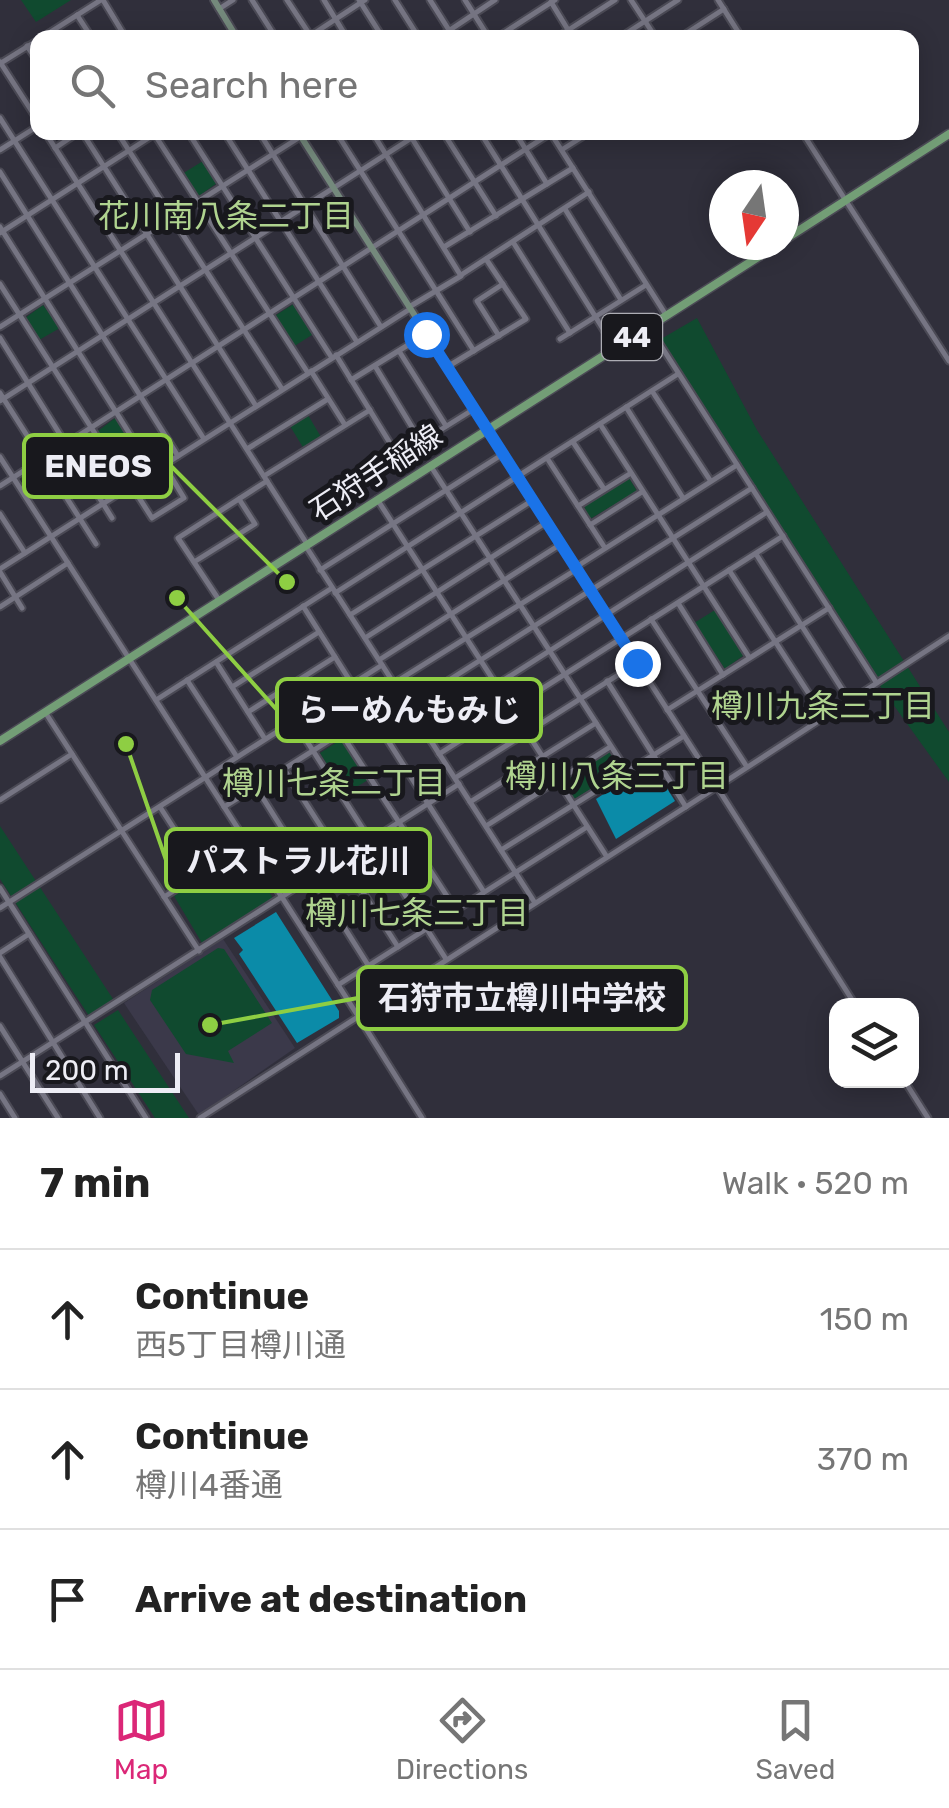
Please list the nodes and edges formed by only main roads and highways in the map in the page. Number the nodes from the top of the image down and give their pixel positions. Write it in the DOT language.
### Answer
graph roads {
  1 [pos="214,0"];
  2 [pos="231,30"];
  3 [pos="949,134"];
  4 [pos="303,140"];
  5 [pos="799,231"];
  6 [pos="752,260"];
  7 [pos="487,429"];
  8 [pos="0,741"];
  1 -- 2 [label="main road"];
  3 -- 5 [label="main road"];
  4 -- 7 [label="main road"];
  6 -- 7 [label="main road, 石狩手稲線 / 44"];
  7 -- 8 [label="main road, 石狩手稲線 / 44"];
}
